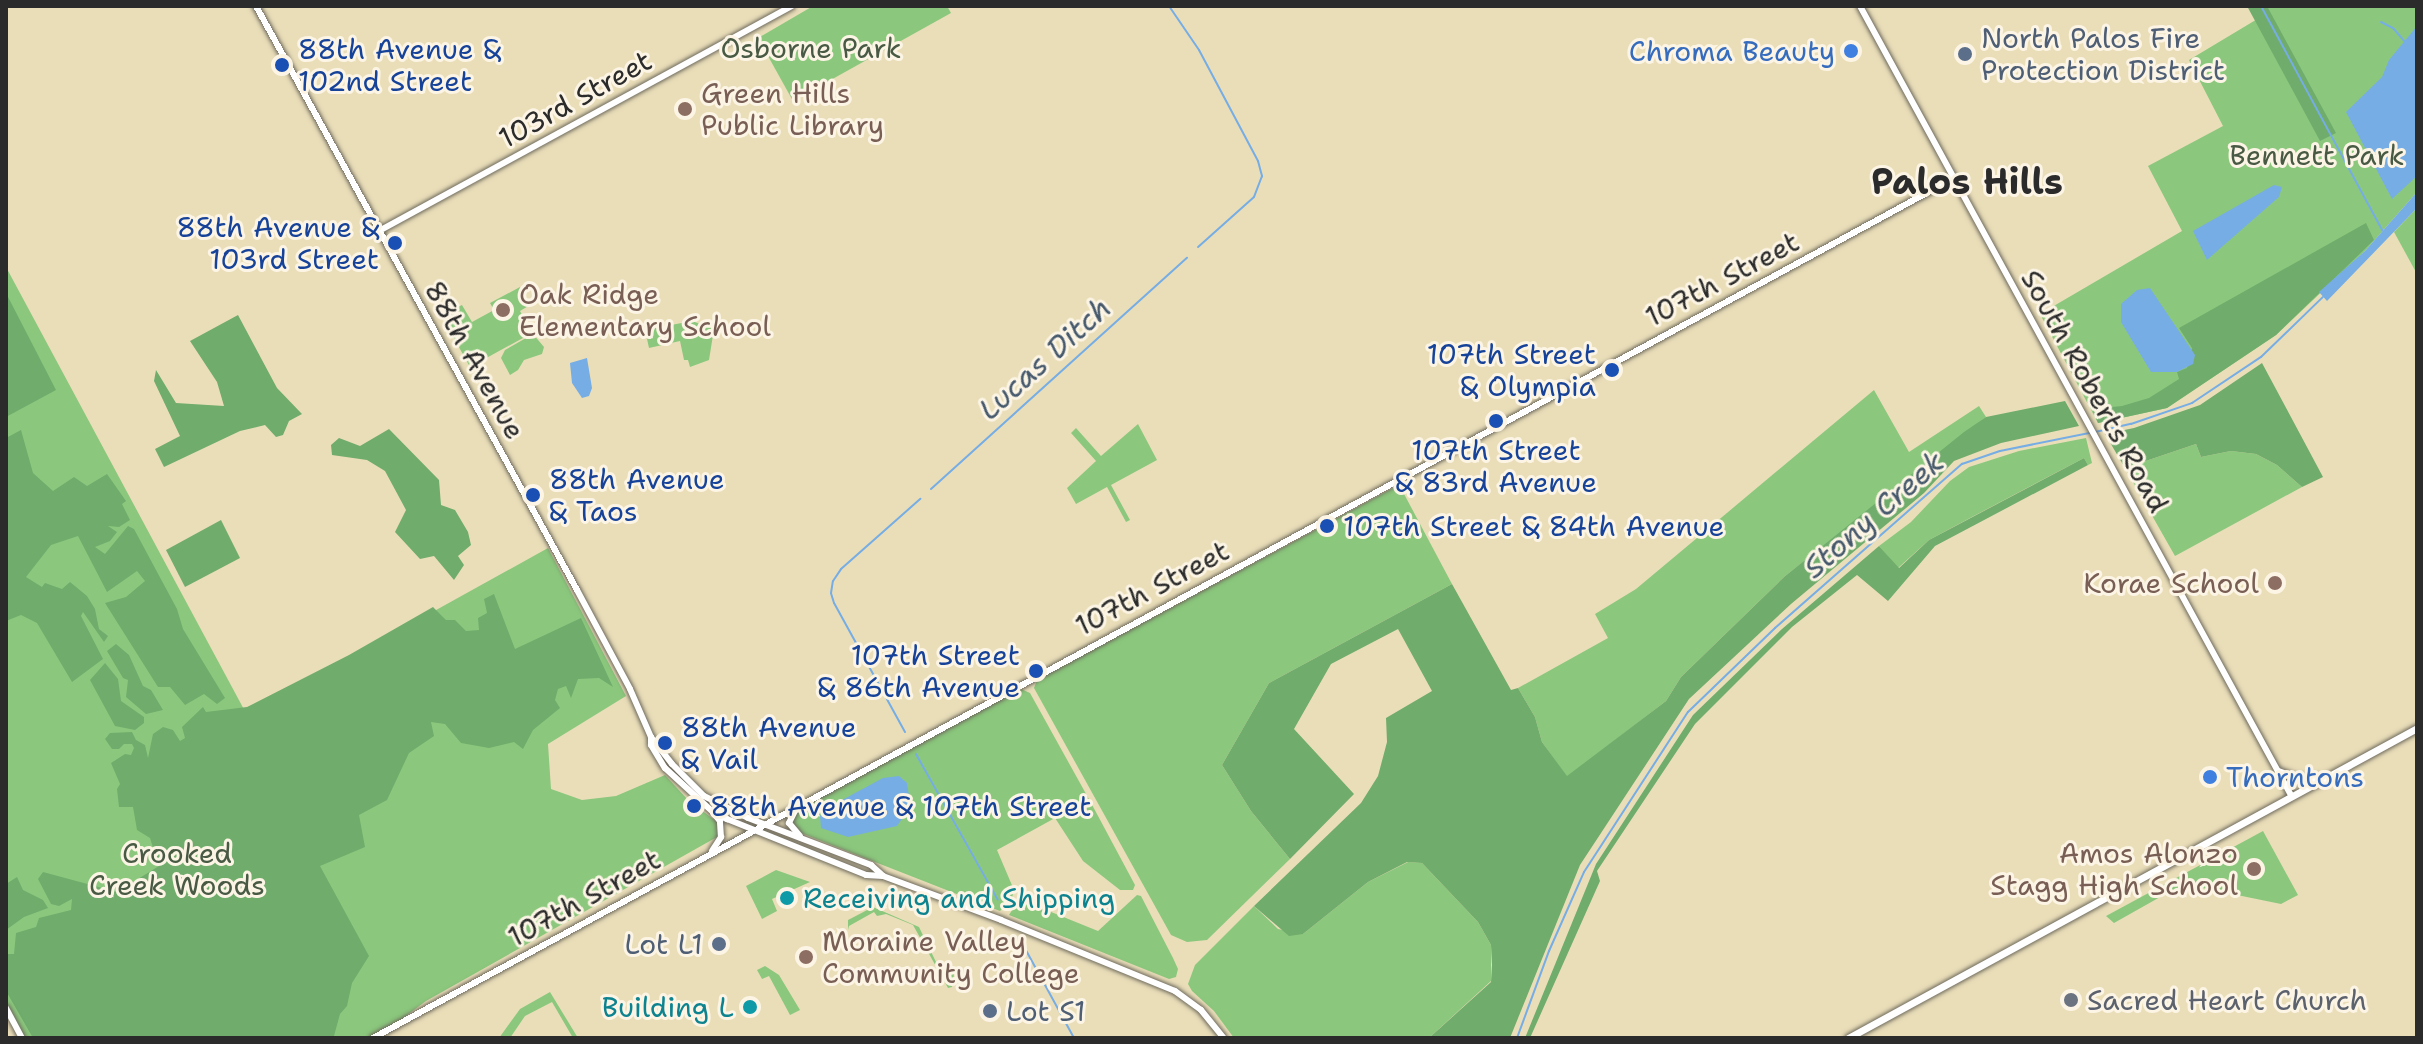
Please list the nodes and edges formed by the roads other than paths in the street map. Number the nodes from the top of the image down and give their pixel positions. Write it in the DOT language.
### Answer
graph roads {
  1 [pos="256,6"];
  2 [pos="792,6"];
  3 [pos="1860,6"];
  4 [pos="1954,178"];
  5 [pos="379,231"];
  6 [pos="2417,728"];
  7 [pos="651,737"];
  8 [pos="2278,771"];
  9 [pos="2327,777"];
  10 [pos="2292,797"];
  11 [pos="802,802"];
  12 [pos="713,812"];
  13 [pos="762,824"];
  14 [pos="753,829"];
  15 [pos="805,841"];
  16 [pos="710,854"];
  17 [pos="883,876"];
  18 [pos="6,1008"];
  19 [pos="22,1038"];
  20 [pos="373,1038"];
  21 [pos="1224,1038"];
  22 [pos="1848,1038"];
  1 -- 5 [label="street, 88th Avenue"];
  2 -- 5 [label="street, 103rd Street"];
  3 -- 4 [label="street, South Roberts Road"];
  4 -- 8 [label="street, South Roberts Road"];
  4 -- 11 [label="street, 107th Street"];
  5 -- 7 [label="street, 88th Avenue"];
  6 -- 9 [label="main road"];
  7 -- 12 [label="street, 88th Avenue"];
  7 -- 13 [label="street, 88th Avenue"];
  8 -- 9 [label="main road"];
  8 -- 10 [label="street, South Roberts Road"];
  9 -- 10 [label="main road"];
  10 -- 22 [label="main road"];
  11 -- 13 [label="street, 107th Street"];
  11 -- 15 [label="street"];
  12 -- 14 [label="street, 88th Avenue"];
  12 -- 16 [label="street"];
  13 -- 14 [label="street, 107th Street"];
  13 -- 15 [label="street, 88th Avenue"];
  14 -- 16 [label="street, 107th Street"];
  14 -- 17 [label="street, 88th Avenue"];
  15 -- 17 [label="street, 88th Avenue"];
  16 -- 20 [label="street, 107th Street"];
  17 -- 21 [label="street"];
  18 -- 19 [label="street"];
}
